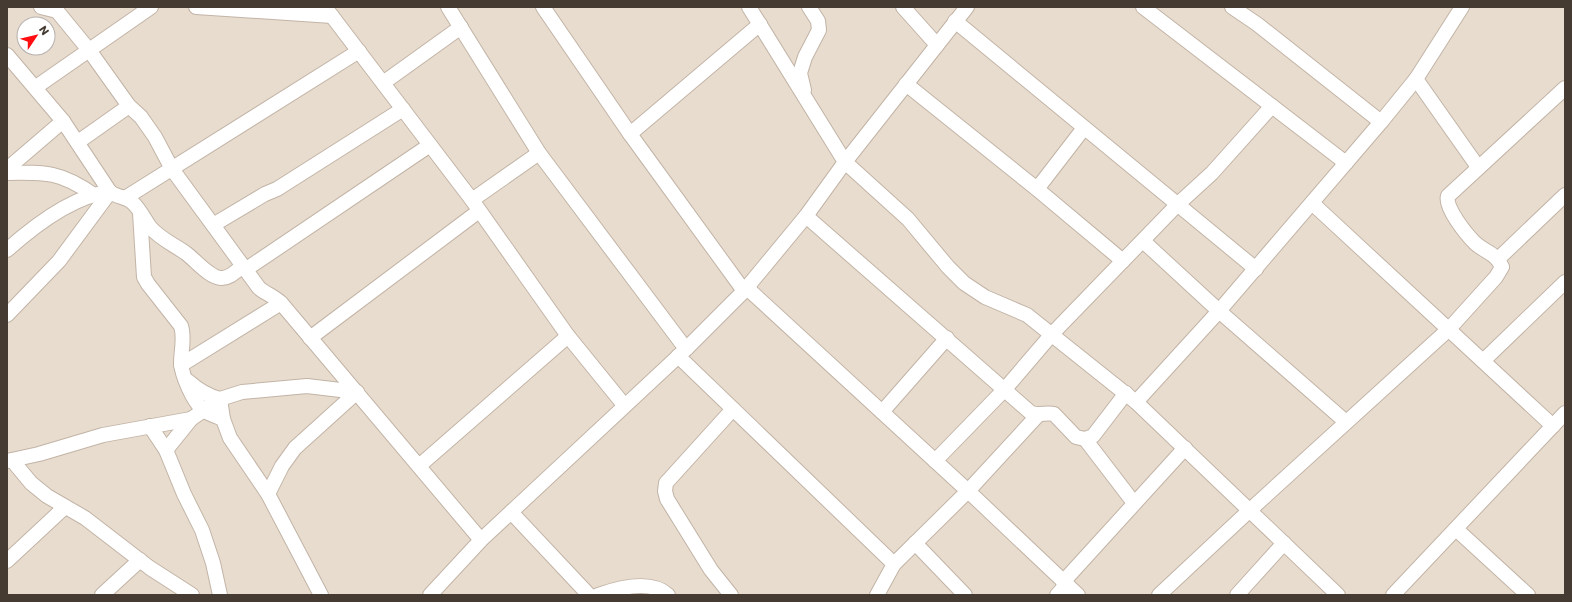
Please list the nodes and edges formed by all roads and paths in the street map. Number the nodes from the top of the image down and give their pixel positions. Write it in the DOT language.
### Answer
graph roads {
  1 [pos="41,7"];
  2 [pos="196,7"];
  3 [pos="543,7"];
  4 [pos="748,7"];
  5 [pos="809,7"];
  6 [pos="903,7"];
  7 [pos="967,7"];
  8 [pos="1143,7"];
  9 [pos="1232,7"];
  10 [pos="1462,7"];
  11 [pos="450,8"];
  12 [pos="143,9"];
  13 [pos="329,11"];
  14 [pos="955,21"];
  15 [pos="760,24"];
  16 [pos="461,27"];
  17 [pos="937,45"];
  18 [pos="89,50"];
  19 [pos="359,51"];
  20 [pos="9,62"];
  21 [pos="1416,79"];
  22 [pos="383,83"];
  23 [pos="906,84"];
  24 [pos="36,87"];
  25 [pos="1565,88"];
  26 [pos="806,97"];
  27 [pos="129,106"];
  28 [pos="1272,106"];
  29 [pos="403,109"];
  30 [pos="63,121"];
  31 [pos="1381,122"];
  32 [pos="1084,128"];
  33 [pos="630,134"];
  34 [pos="78,142"];
  35 [pos="430,145"];
  36 [pos="539,153"];
  37 [pos="845,162"];
  38 [pos="1346,163"];
  39 [pos="1478,167"];
  40 [pos="7,169"];
  41 [pos="172,169"];
  42 [pos="7,172"];
  43 [pos="1037,189"];
  44 [pos="110,192"];
  45 [pos="94,195"];
  46 [pos="1565,195"];
  47 [pos="125,198"];
  48 [pos="1312,203"];
  49 [pos="1177,205"];
  50 [pos="475,206"];
  51 [pos="140,212"];
  52 [pos="806,216"];
  53 [pos="213,225"];
  54 [pos="1143,240"];
  55 [pos="7,250"];
  56 [pos="1498,259"];
  57 [pos="1123,261"];
  58 [pos="244,268"];
  59 [pos="1256,269"];
  60 [pos="1565,282"];
  61 [pos="746,290"];
  62 [pos="281,303"];
  63 [pos="1219,311"];
  64 [pos="7,315"];
  65 [pos="1448,329"];
  66 [pos="1052,334"];
  67 [pos="568,336"];
  68 [pos="310,338"];
  69 [pos="947,338"];
  70 [pos="682,352"];
  71 [pos="1482,361"];
  72 [pos="181,364"];
  73 [pos="184,378"];
  74 [pos="1005,389"];
  75 [pos="357,392"];
  76 [pos="1131,398"];
  77 [pos="220,399"];
  78 [pos="624,405"];
  79 [pos="733,409"];
  80 [pos="204,410"];
  81 [pos="882,412"];
  82 [pos="1565,413"];
  83 [pos="1038,416"];
  84 [pos="223,418"];
  85 [pos="191,419"];
  86 [pos="1346,422"];
  87 [pos="150,426"];
  88 [pos="1553,426"];
  89 [pos="1085,439"];
  90 [pos="1184,448"];
  91 [pos="166,450"];
  92 [pos="935,460"];
  93 [pos="9,461"];
  94 [pos="419,466"];
  95 [pos="968,491"];
  96 [pos="268,494"];
  97 [pos="1134,503"];
  98 [pos="64,507"];
  99 [pos="1250,510"];
  100 [pos="510,512"];
  101 [pos="1456,529"];
  102 [pos="481,540"];
  103 [pos="915,543"];
  104 [pos="1284,543"];
  105 [pos="140,560"];
  106 [pos="7,561"];
  107 [pos="894,564"];
  108 [pos="1065,583"];
  109 [pos="1244,593"];
  110 [pos="433,594"];
  111 [pos="728,594"];
  112 [pos="1525,594"];
  113 [pos="102,595"];
  114 [pos="192,595"];
  115 [pos="220,595"];
  116 [pos="321,595"];
  117 [pos="589,595"];
  118 [pos="598,595"];
  119 [pos="668,595"];
  120 [pos="877,595"];
  121 [pos="965,595"];
  122 [pos="1056,595"];
  123 [pos="1078,595"];
  124 [pos="1159,595"];
  125 [pos="1338,595"];
  126 [pos="1393,595"];
  1 -- 18 [label="street"];
  2 -- 13 [label="street"];
  3 -- 33 [label="street"];
  4 -- 15 [label="street"];
  5 -- 26 [label="street"];
  6 -- 17 [label="street"];
  7 -- 14 [label="street"];
  8 -- 28 [label="street"];
  9 -- 31 [label="street"];
  10 -- 21 [label="street"];
  11 -- 16 [label="street"];
  12 -- 18 [label="street"];
  13 -- 19 [label="street"];
  14 -- 17 [label="street"];
  14 -- 32 [label="street"];
  15 -- 26 [label="street"];
  15 -- 33 [label="street"];
  16 -- 22 [label="street"];
  16 -- 36 [label="street"];
  17 -- 23 [label="street"];
  18 -- 24 [label="street"];
  18 -- 27 [label="street"];
  19 -- 22 [label="street"];
  19 -- 41 [label="street"];
  20 -- 24 [label="street"];
  21 -- 31 [label="street"];
  21 -- 39 [label="street"];
  22 -- 29 [label="street"];
  23 -- 37 [label="street"];
  23 -- 43 [label="street"];
  24 -- 30 [label="street"];
  25 -- 39 [label="street"];
  26 -- 37 [label="street"];
  27 -- 34 [label="street"];
  27 -- 41 [label="street"];
  28 -- 38 [label="street"];
  28 -- 49 [label="street"];
  29 -- 35 [label="street"];
  29 -- 53 [label="street"];
  30 -- 34 [label="street"];
  30 -- 40 [label="street"];
  31 -- 38 [label="street"];
  32 -- 43 [label="street"];
  32 -- 49 [label="street"];
  33 -- 61 [label="street"];
  34 -- 44 [label="street"];
  35 -- 50 [label="street"];
  35 -- 58 [label="street"];
  36 -- 50 [label="street"];
  36 -- 70 [label="street"];
  37 -- 52 [label="street"];
  37 -- 66 [label="street"];
  38 -- 48 [label="street"];
  39 -- 56 [label="street"];
  41 -- 47 [label="street"];
  41 -- 53 [label="street"];
  42 -- 45 [label="street"];
  43 -- 57 [label="street"];
  44 -- 45 [label="street"];
  44 -- 47 [label="street"];
  44 -- 64 [label="street"];
  45 -- 55 [label="street"];
  46 -- 56 [label="street"];
  47 -- 51 [label="street"];
  48 -- 59 [label="street"];
  48 -- 65 [label="street"];
  49 -- 54 [label="street"];
  49 -- 59 [label="street"];
  50 -- 67 [label="street"];
  50 -- 68 [label="street"];
  51 -- 58 [label="street"];
  51 -- 72 [label="street"];
  52 -- 61 [label="street"];
  52 -- 69 [label="street"];
  53 -- 58 [label="street"];
  54 -- 57 [label="street"];
  54 -- 63 [label="street"];
  56 -- 65 [label="street"];
  57 -- 66 [label="street"];
  58 -- 62 [label="street"];
  59 -- 63 [label="street"];
  60 -- 71 [label="street"];
  61 -- 70 [label="street"];
  61 -- 81 [label="street"];
  62 -- 68 [label="street"];
  62 -- 72 [label="street"];
  63 -- 76 [label="street"];
  63 -- 86 [label="street"];
  65 -- 71 [label="street"];
  65 -- 86 [label="street"];
  66 -- 74 [label="street"];
  66 -- 76 [label="street"];
  67 -- 78 [label="street"];
  67 -- 94 [label="street"];
  68 -- 75 [label="street"];
  69 -- 74 [label="street"];
  69 -- 81 [label="street"];
  70 -- 78 [label="street"];
  70 -- 79 [label="street"];
  71 -- 88 [label="street"];
  72 -- 73 [label="street"];
  73 -- 77 [label="street"];
  73 -- 80 [label="street"];
  74 -- 83 [label="street"];
  74 -- 92 [label="street"];
  75 -- 77 [label="street"];
  75 -- 94 [label="street"];
  75 -- 96 [label="street"];
  76 -- 89 [label="street"];
  76 -- 90 [label="street"];
  77 -- 80 [label="street"];
  77 -- 84 [label="street"];
  78 -- 100 [label="street"];
  79 -- 107 [label="street"];
  79 -- 111 [label="street"];
  80 -- 84 [label="street"];
  80 -- 85 [label="street"];
  81 -- 92 [label="street"];
  82 -- 88 [label="street"];
  83 -- 89 [label="street"];
  83 -- 95 [label="street"];
  84 -- 96 [label="street"];
  85 -- 87 [label="street"];
  85 -- 91 [label="street"];
  86 -- 99 [label="street"];
  87 -- 91 [label="street"];
  87 -- 93 [label="street"];
  88 -- 101 [label="street"];
  89 -- 97 [label="street"];
  90 -- 97 [label="street"];
  90 -- 99 [label="street"];
  91 -- 115 [label="street"];
  92 -- 95 [label="street"];
  93 -- 98 [label="street"];
  94 -- 102 [label="street"];
  95 -- 103 [label="street"];
  95 -- 108 [label="street"];
  96 -- 116 [label="street"];
  97 -- 108 [label="street"];
  98 -- 105 [label="street"];
  98 -- 106 [label="street"];
  99 -- 104 [label="street"];
  99 -- 124 [label="street"];
  100 -- 102 [label="street"];
  100 -- 117 [label="street"];
  101 -- 112 [label="street"];
  101 -- 126 [label="street"];
  102 -- 110 [label="street"];
  103 -- 107 [label="street"];
  103 -- 121 [label="street"];
  104 -- 109 [label="street"];
  104 -- 125 [label="street"];
  105 -- 113 [label="street"];
  105 -- 114 [label="street"];
  107 -- 120 [label="street"];
  108 -- 122 [label="street"];
  108 -- 123 [label="street"];
  118 -- 119 [label="street"];
}
